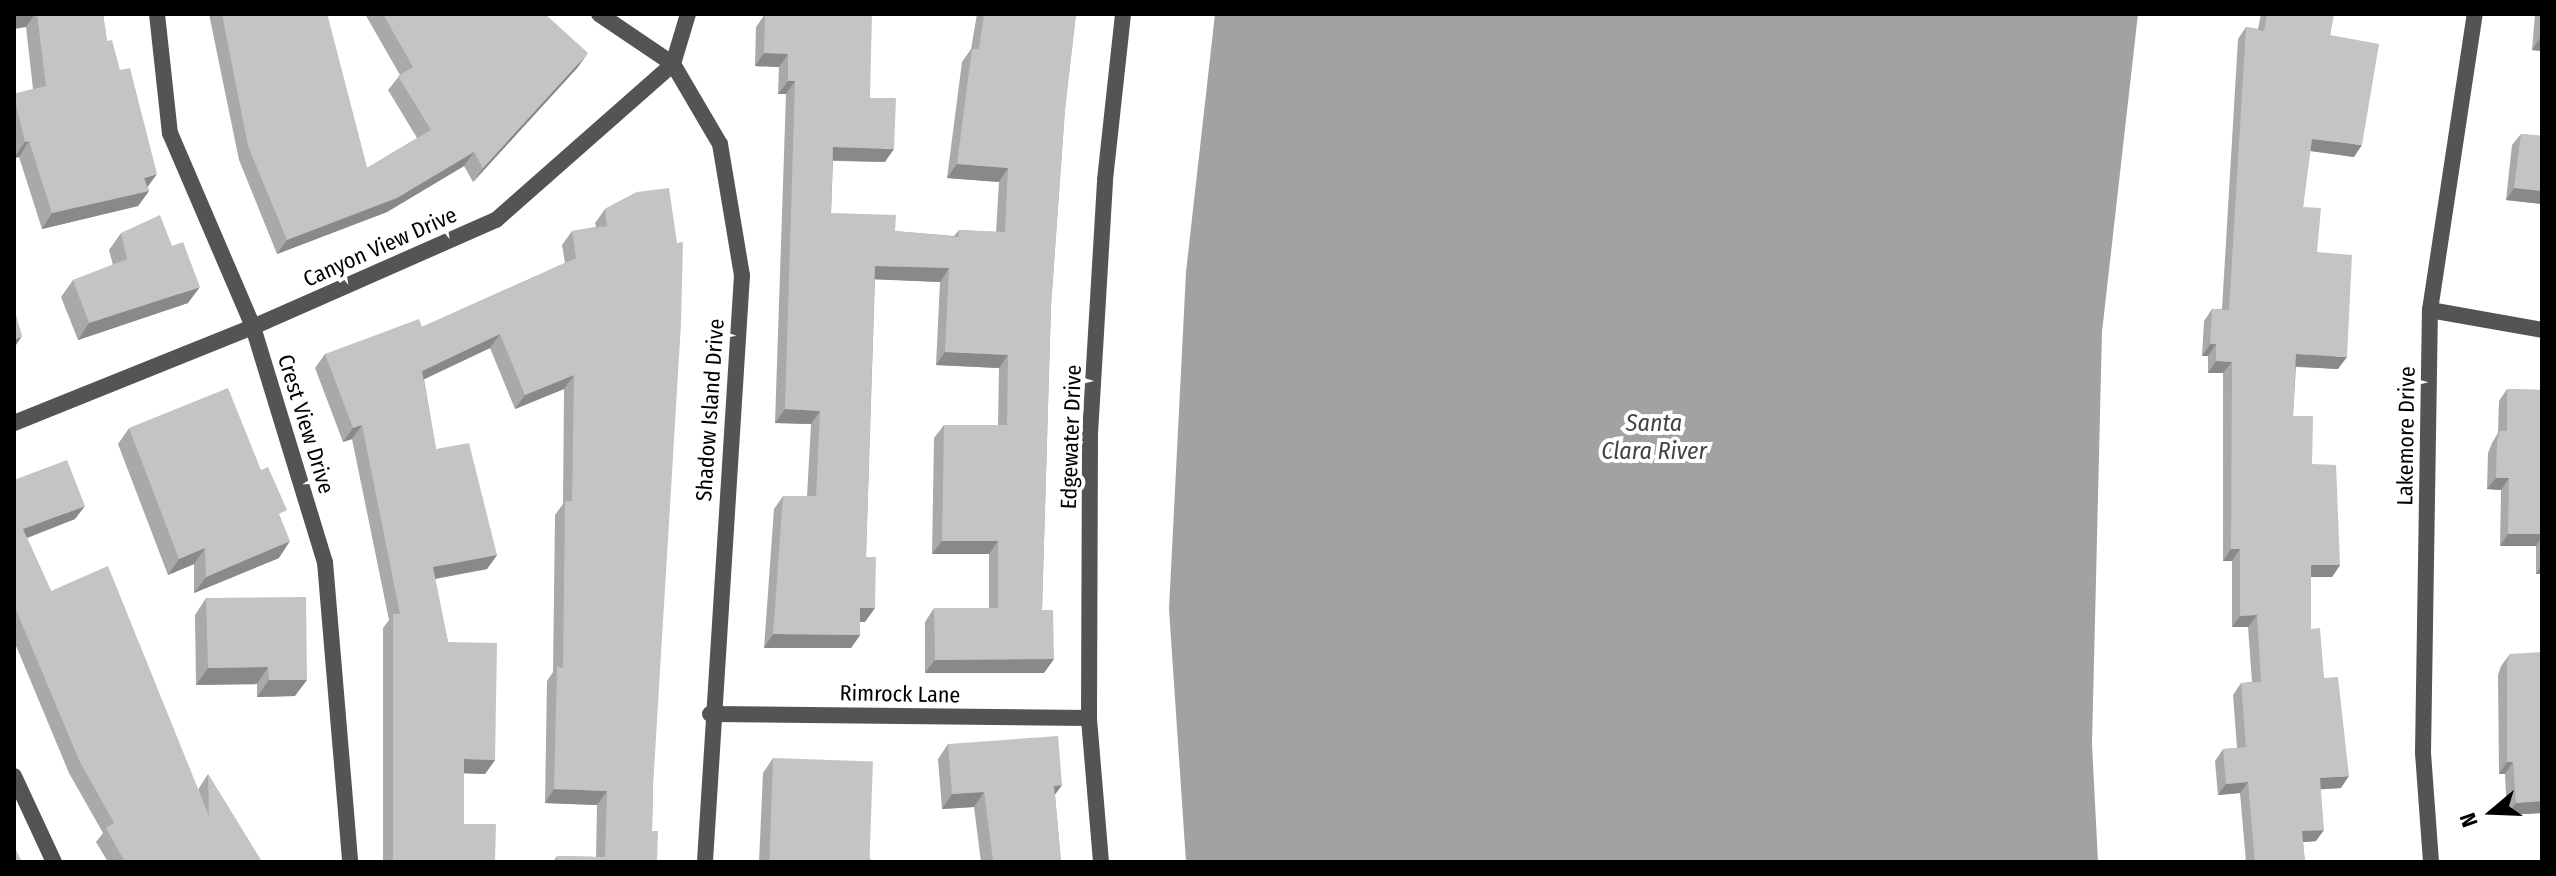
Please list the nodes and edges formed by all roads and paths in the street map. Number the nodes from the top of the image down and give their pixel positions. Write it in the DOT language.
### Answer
graph roads {
  1 [pos="157,14"];
  2 [pos="599,14"];
  3 [pos="688,14"];
  4 [pos="1123,14"];
  5 [pos="2475,14"];
  6 [pos="673,64"];
  7 [pos="2430,310"];
  8 [pos="253,327"];
  9 [pos="2542,330"];
  10 [pos="14,423"];
  11 [pos="710,714"];
  12 [pos="1089,718"];
  13 [pos="14,776"];
  14 [pos="54,862"];
  15 [pos="350,862"];
  16 [pos="705,862"];
  17 [pos="1101,862"];
  18 [pos="2431,862"];
  1 -- 8 [label="street, Crest View Drive"];
  2 -- 6 [label="street, Shadow Island Drive"];
  3 -- 6 [label="street"];
  4 -- 12 [label="street, Edgewater Drive"];
  5 -- 7 [label="street, Lakemore Drive"];
  6 -- 8 [label="street, Canyon View Drive"];
  6 -- 11 [label="street, Shadow Island Drive"];
  7 -- 9 [label="street"];
  7 -- 18 [label="street, Lakemore Drive"];
  8 -- 10 [label="street, Canyon View Drive"];
  8 -- 15 [label="street, Crest View Drive"];
  11 -- 12 [label="street, Rimrock Lane"];
  11 -- 16 [label="street, Shadow Island Drive"];
  12 -- 17 [label="street, Edgewater Drive"];
  13 -- 14 [label="street"];
}
